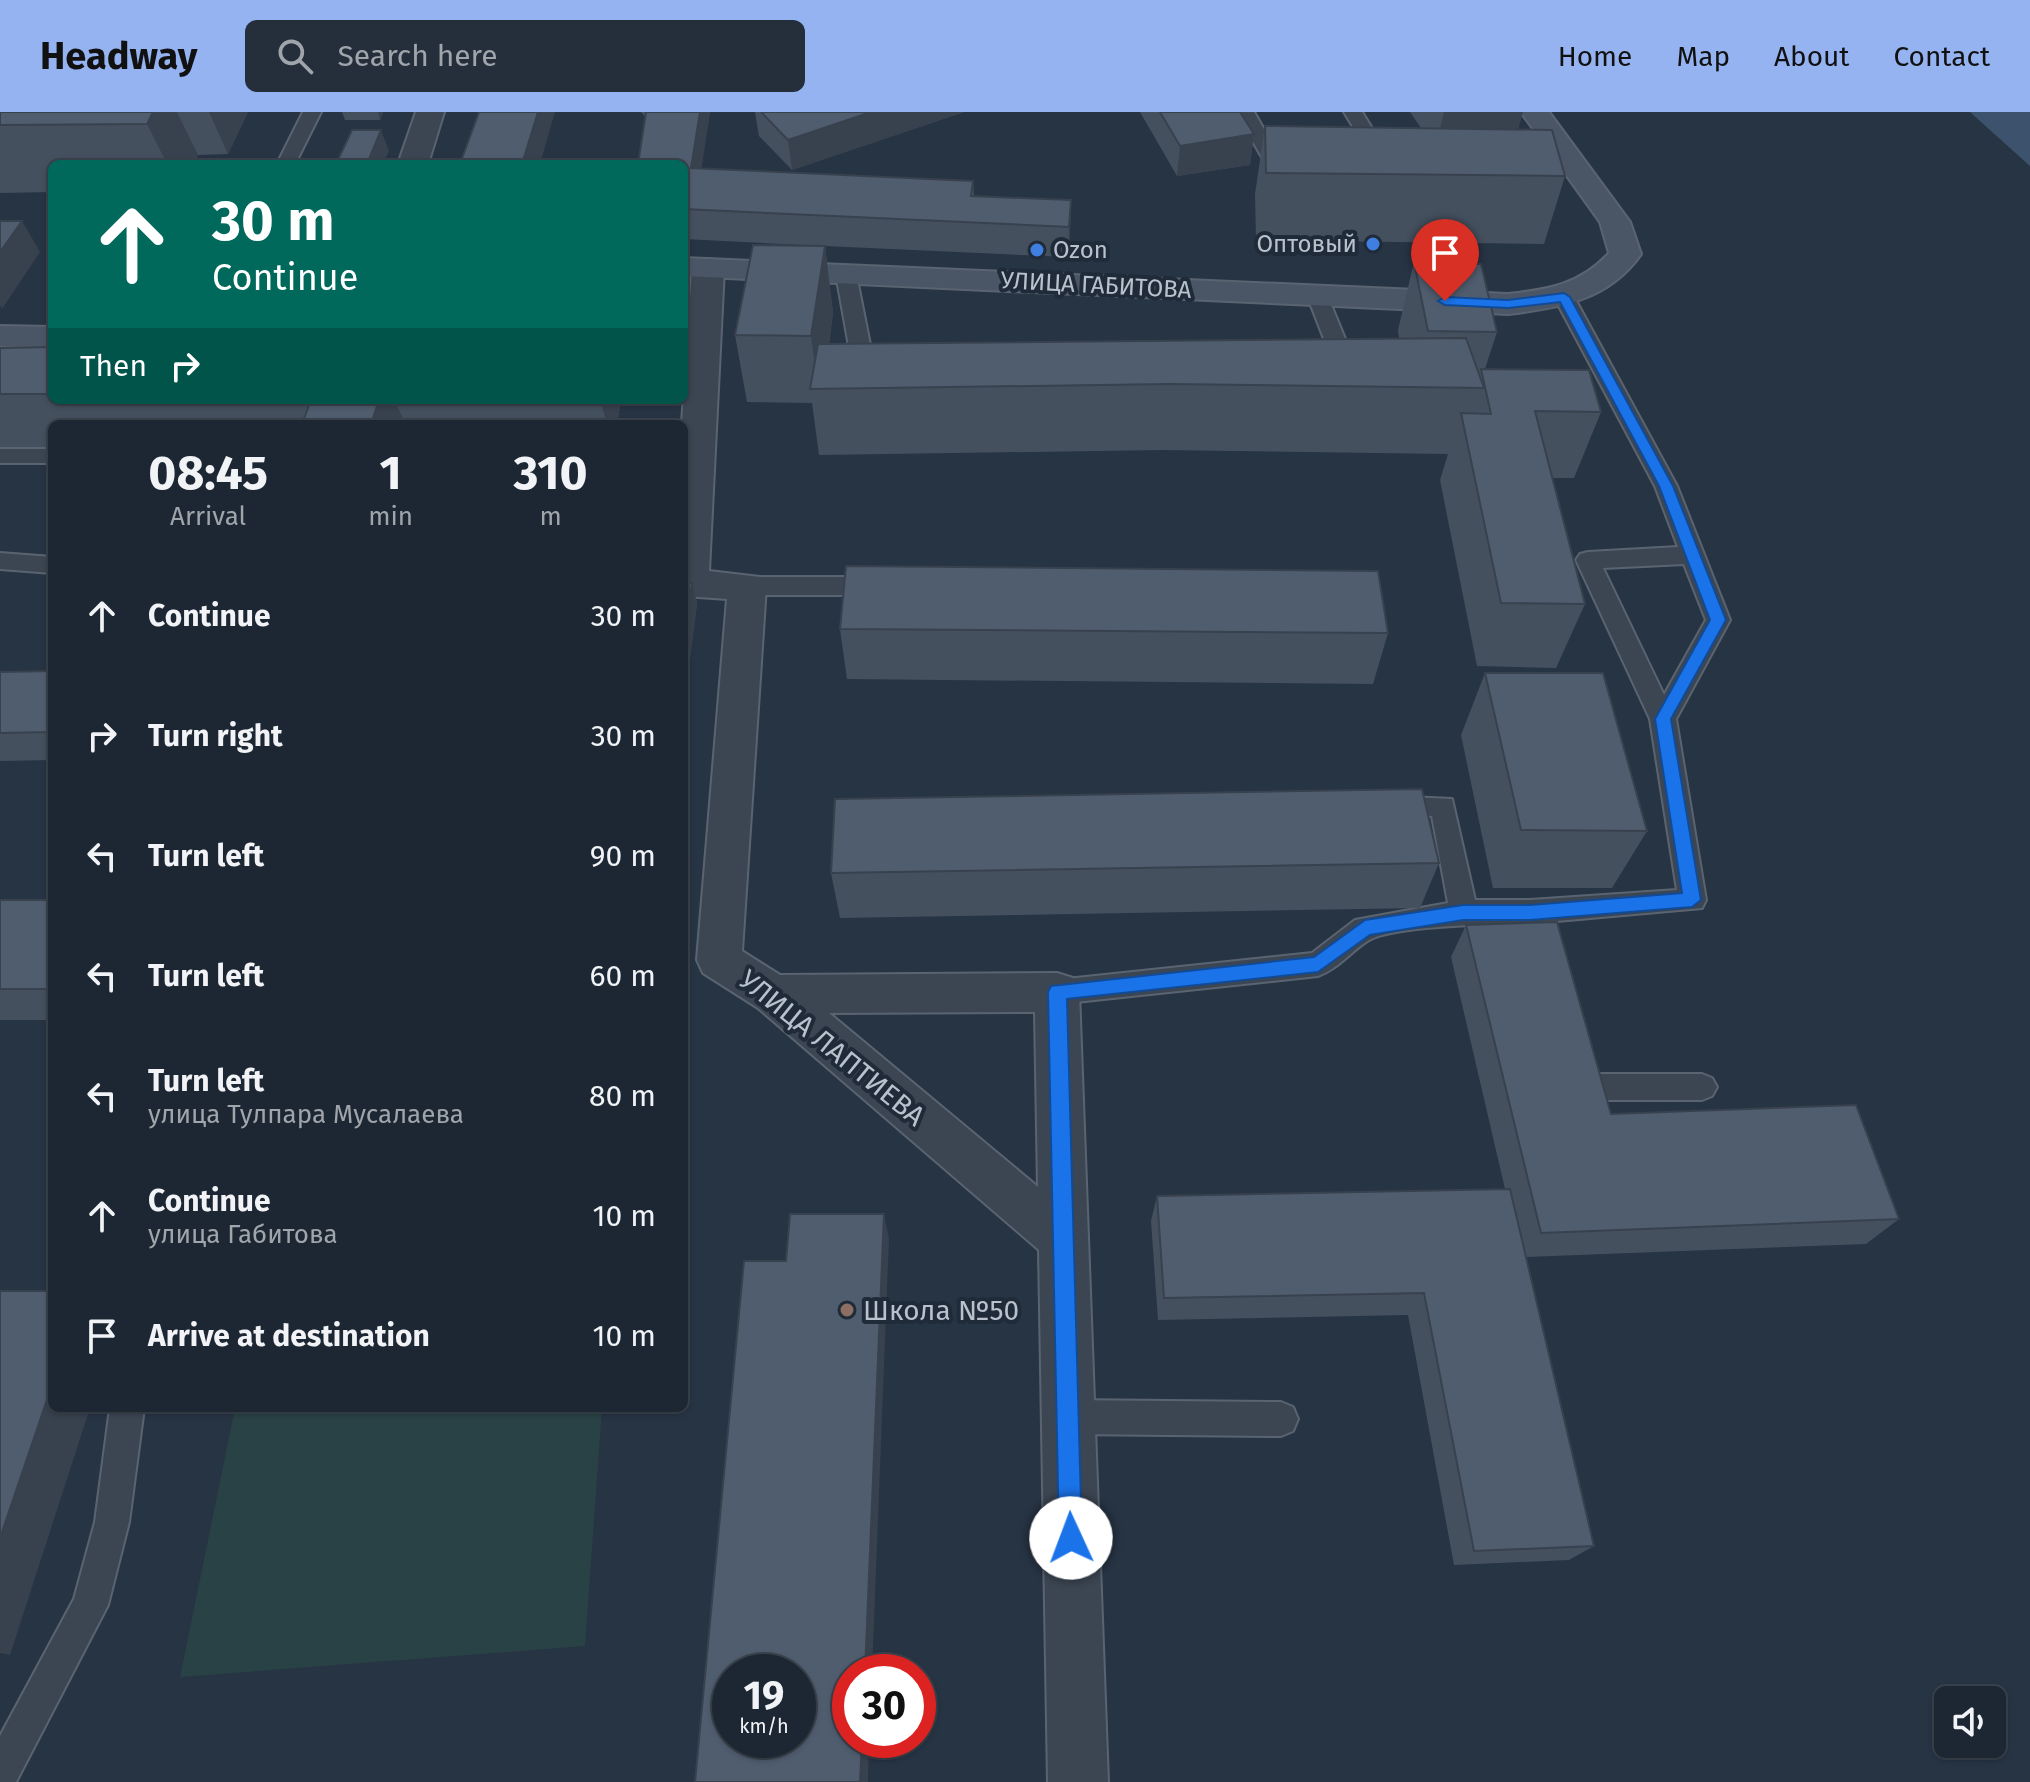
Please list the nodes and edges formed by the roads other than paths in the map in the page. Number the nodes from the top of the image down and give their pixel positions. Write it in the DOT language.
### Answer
graph roads {
  1 [pos="312,112"];
  2 [pos="430,112"];
  3 [pos="1245,112"];
  4 [pos="1353,112"];
  5 [pos="1535,112"];
  6 [pos="416,152"];
  7 [pos="288,160"];
  8 [pos="1580,175"];
  9 [pos="1549,176"];
  10 [pos="1395,180"];
  11 [pos="1300,181"];
  12 [pos="696,268"];
  13 [pos="846,274"];
  14 [pos="1317,295"];
  15 [pos="1564,297"];
  16 [pos="0,336"];
  17 [pos="48,337"];
  18 [pos="883,389"];
  19 [pos="1341,393"];
  20 [pos="0,456"];
  21 [pos="48,456"];
  22 [pos="688,549"];
  23 [pos="1693,555"];
  24 [pos="0,561"];
  25 [pos="48,565"];
  26 [pos="688,584"];
  27 [pos="902,585"];
  28 [pos="747,586"];
  29 [pos="1663,719"];
  30 [pos="1364,806"];
  31 [pos="1463,912"];
  32 [pos="1530,912"];
  33 [pos="1542,956"];
  34 [pos="1057,992"];
  35 [pos="774,994"];
  36 [pos="1567,1044"];
  37 [pos="1702,1087"];
  38 [pos="1063,1239"];
  39 [pos="126,1412"];
  40 [pos="1067,1417"];
  41 [pos="1281,1419"];
  42 [pos="0,1774"];
  43 [pos="1078,1782"];
  1 -- 7 [label="lane"];
  2 -- 6 [label="street"];
  3 -- 11 [label="lane"];
  4 -- 10 [label="lane"];
  5 -- 8 [label="street"];
  8 -- 9 [label="lane"];
  8 -- 15 [label="street, УЛИЦА ГАБИТОВА"];
  12 -- 13 [label="street, УЛИЦА ГАБИТОВА"];
  12 -- 22 [label="street"];
  13 -- 14 [label="street, УЛИЦА ГАБИТОВА"];
  13 -- 18 [label="lane"];
  14 -- 15 [label="street, УЛИЦА ГАБИТОВА"];
  14 -- 19 [label="lane"];
  15 -- 23 [label="lane"];
  16 -- 17 [label="street"];
  20 -- 21 [label="lane"];
  23 -- 29 [label="lane"];
  23 -- 29 [label="lane"];
  24 -- 25 [label="lane"];
  26 -- 28 [label="street"];
  27 -- 28 [label="lane"];
  28 -- 35 [label="street, УЛИЦА ЛАПТИЕВА"];
  29 -- 32 [label="lane"];
  30 -- 31 [label="lane"];
  31 -- 32 [label="lane"];
  31 -- 34 [label="lane"];
  32 -- 33 [label="lane"];
  34 -- 35 [label="street"];
  34 -- 38 [label="street"];
  35 -- 38 [label="street, УЛИЦА ЛАПТИЕВА"];
  36 -- 37 [label="lane"];
  38 -- 40 [label="street"];
  39 -- 42 [label="lane"];
  40 -- 41 [label="lane"];
  40 -- 43 [label="street"];
}
